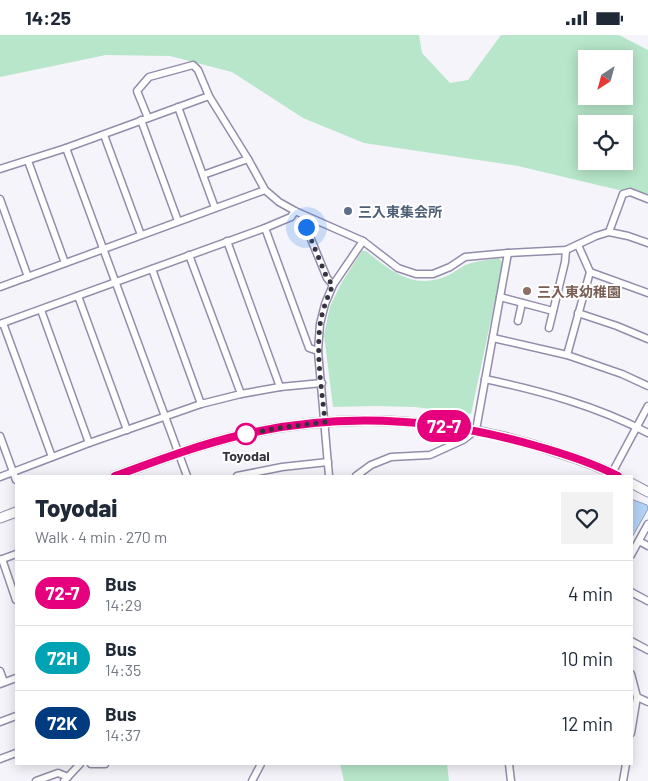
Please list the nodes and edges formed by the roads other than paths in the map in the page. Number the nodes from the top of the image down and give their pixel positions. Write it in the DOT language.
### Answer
graph roads {
  1 [pos="209,95"];
  2 [pos="178,107"];
  3 [pos="144,119"];
  4 [pos="104,135"];
  5 [pos="66,148"];
  6 [pos="248,159"];
  7 [pos="28,161"];
  8 [pos="0,169"];
  9 [pos="203,175"];
  10 [pos="265,190"];
  11 [pos="0,199"];
  12 [pos="648,199"];
  13 [pos="215,208"];
  14 [pos="295,211"];
  15 [pos="308,217"];
  16 [pos="178,221"];
  17 [pos="265,228"];
  18 [pos="609,232"];
  19 [pos="141,235"];
  20 [pos="227,241"];
  21 [pos="363,241"];
  22 [pos="648,243"];
  23 [pos="578,245"];
  24 [pos="103,249"];
  25 [pos="566,251"];
  26 [pos="508,253"];
  27 [pos="189,255"];
  28 [pos="66,263"];
  29 [pos="152,269"];
  30 [pos="590,272"];
  31 [pos="28,277"];
  32 [pos="115,283"];
  33 [pos="333,285"];
  34 [pos="0,287"];
  35 [pos="648,293"];
  36 [pos="78,296"];
  37 [pos="500,297"];
  38 [pos="522,303"];
  39 [pos="41,309"];
  40 [pos="553,311"];
  41 [pos="578,313"];
  42 [pos="518,321"];
  43 [pos="2,324"];
  44 [pos="548,328"];
  45 [pos="493,338"];
  46 [pos="648,339"];
  47 [pos="318,351"];
  48 [pos="567,355"];
  49 [pos="485,379"];
  50 [pos="322,383"];
  51 [pos="648,386"];
  52 [pos="280,387"];
  53 [pos="241,393"];
  54 [pos="201,404"];
  55 [pos="648,406"];
  56 [pos="164,417"];
  57 [pos="325,422"];
  58 [pos="637,427"];
  59 [pos="126,430"];
  60 [pos="476,430"];
  61 [pos="648,433"];
  62 [pos="0,435"];
  63 [pos="89,443"];
  64 [pos="178,453"];
  65 [pos="52,457"];
  66 [pos="328,462"];
  67 [pos="13,472"];
  68 [pos="118,475"];
  69 [pos="187,475"];
  70 [pos="241,475"];
  71 [pos="329,475"];
  72 [pos="357,475"];
  73 [pos="615,475"];
  74 [pos="0,477"];
  75 [pos="15,477"];
  76 [pos="633,484"];
  77 [pos="648,492"];
  78 [pos="15,512"];
  79 [pos="0,518"];
  80 [pos="648,524"];
  81 [pos="639,541"];
  82 [pos="648,546"];
  83 [pos="633,552"];
  84 [pos="15,554"];
  85 [pos="1,560"];
  86 [pos="633,593"];
  87 [pos="15,596"];
  88 [pos="648,601"];
  89 [pos="633,642"];
  90 [pos="648,650"];
  91 [pos="0,671"];
  92 [pos="15,678"];
  93 [pos="633,682"];
  94 [pos="2,683"];
  95 [pos="637,697"];
  96 [pos="648,702"];
  97 [pos="15,716"];
  98 [pos="633,721"];
  99 [pos="0,722"];
  100 [pos="15,753"];
  101 [pos="0,759"];
  102 [pos="79,765"];
  103 [pos="260,765"];
  104 [pos="509,765"];
  105 [pos="626,765"];
  106 [pos="66,779"];
  107 [pos="36,781"];
  108 [pos="252,781"];
  109 [pos="510,781"];
  110 [pos="623,781"];
  1 -- 2 [label="street"];
  1 -- 3 [label="street"];
  1 -- 6 [label="street"];
  2 -- 3 [label="street"];
  2 -- 9 [label="street"];
  3 -- 4 [label="street"];
  3 -- 16 [label="street"];
  4 -- 5 [label="street"];
  4 -- 19 [label="street"];
  5 -- 7 [label="street"];
  5 -- 24 [label="street"];
  6 -- 9 [label="street"];
  6 -- 10 [label="street"];
  7 -- 8 [label="street"];
  7 -- 28 [label="street"];
  9 -- 13 [label="street"];
  10 -- 13 [label="street"];
  10 -- 14 [label="street"];
  11 -- 31 [label="street"];
  12 -- 18 [label="street"];
  13 -- 16 [label="street"];
  14 -- 15 [label="street"];
  14 -- 17 [label="street"];
  15 -- 21 [label="street"];
  15 -- 33 [label="street"];
  16 -- 19 [label="street"];
  17 -- 20 [label="street"];
  17 -- 47 [label="street"];
  18 -- 22 [label="street"];
  18 -- 23 [label="street"];
  19 -- 24 [label="street"];
  20 -- 27 [label="street"];
  20 -- 52 [label="street"];
  21 -- 26 [label="street"];
  21 -- 33 [label="street"];
  23 -- 25 [label="street"];
  23 -- 30 [label="street"];
  24 -- 28 [label="street"];
  24 -- 32 [label="street"];
  25 -- 26 [label="street"];
  25 -- 40 [label="street"];
  26 -- 37 [label="street"];
  27 -- 29 [label="street"];
  27 -- 53 [label="street"];
  28 -- 31 [label="street"];
  29 -- 32 [label="street"];
  29 -- 54 [label="street"];
  30 -- 35 [label="street"];
  30 -- 41 [label="street"];
  31 -- 34 [label="street"];
  32 -- 36 [label="street"];
  32 -- 56 [label="street"];
  33 -- 47 [label="street"];
  36 -- 39 [label="street"];
  36 -- 59 [label="street"];
  37 -- 38 [label="street"];
  37 -- 45 [label="street"];
  38 -- 40 [label="street"];
  38 -- 42 [label="street"];
  39 -- 43 [label="street"];
  39 -- 63 [label="street"];
  40 -- 44 [label="street"];
  41 -- 46 [label="street"];
  41 -- 48 [label="street"];
  43 -- 65 [label="street"];
  45 -- 48 [label="street"];
  45 -- 49 [label="street"];
  47 -- 50 [label="street"];
  48 -- 51 [label="street"];
  49 -- 58 [label="street"];
  49 -- 60 [label="street"];
  50 -- 52 [label="street"];
  50 -- 57 [label="street"];
  52 -- 53 [label="street"];
  53 -- 54 [label="street"];
  54 -- 56 [label="street"];
  55 -- 58 [label="street"];
  56 -- 59 [label="street"];
  56 -- 64 [label="street"];
  57 -- 60 [label="street"];
  57 -- 64 [label="street"];
  57 -- 66 [label="street"];
  58 -- 61 [label="street"];
  58 -- 73 [label="street"];
  59 -- 63 [label="street"];
  60 -- 72 [label="street"];
  60 -- 73 [label="street"];
  62 -- 67 [label="street"];
  63 -- 65 [label="street"];
  64 -- 68 [label="street"];
  64 -- 69 [label="street"];
  65 -- 67 [label="street"];
  66 -- 70 [label="street"];
  66 -- 71 [label="street"];
  67 -- 74 [label="street"];
  67 -- 75 [label="street"];
  76 -- 77 [label="street"];
  78 -- 79 [label="street"];
  80 -- 81 [label="street"];
  81 -- 82 [label="street"];
  81 -- 83 [label="street"];
  84 -- 85 [label="street"];
  85 -- 87 [label="street"];
  86 -- 88 [label="street"];
  89 -- 90 [label="street"];
  91 -- 94 [label="street"];
  92 -- 94 [label="street"];
  93 -- 95 [label="street"];
  95 -- 96 [label="street"];
  95 -- 98 [label="street"];
  97 -- 99 [label="street"];
  100 -- 101 [label="street"];
  102 -- 106 [label="street"];
  103 -- 108 [label="street"];
  104 -- 109 [label="street"];
  105 -- 110 [label="street"];
  106 -- 107 [label="street"];
}
